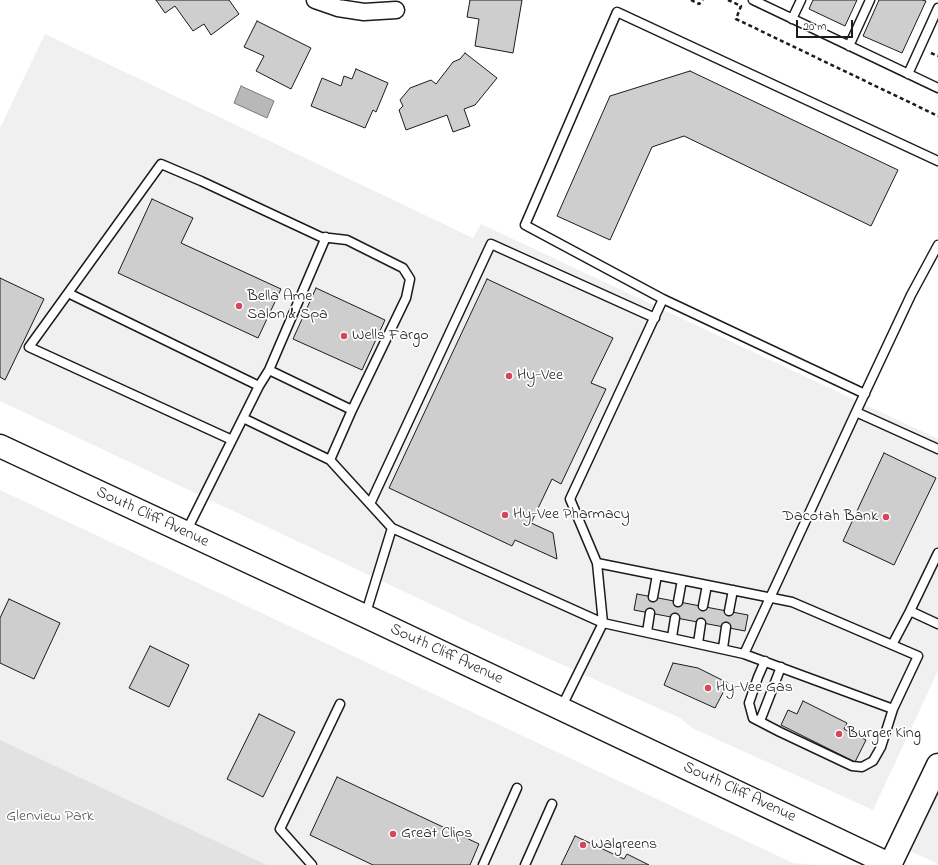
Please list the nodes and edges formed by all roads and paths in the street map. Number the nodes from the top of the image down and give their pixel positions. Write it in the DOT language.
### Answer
graph roads {
  1 [pos="315,0"];
  2 [pos="691,0"];
  3 [pos="703,0"];
  4 [pos="728,0"];
  5 [pos="753,0"];
  6 [pos="801,0"];
  7 [pos="870,0"];
  8 [pos="938,8"];
  9 [pos="396,10"];
  10 [pos="792,19"];
  11 [pos="849,46"];
  12 [pos="908,74"];
  13 [pos="938,88"];
  14 [pos="938,116"];
  15 [pos="938,161"];
  16 [pos="326,237"];
  17 [pos="938,245"];
  18 [pos="68,294"];
  19 [pos="663,299"];
  20 [pos="655,318"];
  21 [pos="269,370"];
  22 [pos="259,386"];
  23 [pos="865,394"];
  24 [pos="352,410"];
  25 [pos="856,412"];
  26 [pos="243,418"];
  27 [pos="232,440"];
  28 [pos="0,446"];
  29 [pos="938,449"];
  30 [pos="330,460"];
  31 [pos="370,504"];
  32 [pos="392,528"];
  33 [pos="186,533"];
  34 [pos="938,553"];
  35 [pos="597,563"];
  36 [pos="656,575"];
  37 [pos="682,580"];
  38 [pos="707,585"];
  39 [pos="733,590"];
  40 [pos="653,597"];
  41 [pos="770,598"];
  42 [pos="678,602"];
  43 [pos="703,606"];
  44 [pos="729,611"];
  45 [pos="910,611"];
  46 [pos="650,613"];
  47 [pos="365,616"];
  48 [pos="675,618"];
  49 [pos="701,622"];
  50 [pos="603,623"];
  51 [pos="938,624"];
  52 [pos="726,628"];
  53 [pos="647,632"];
  54 [pos="672,638"];
  55 [pos="698,643"];
  56 [pos="892,645"];
  57 [pos="722,648"];
  58 [pos="744,654"];
  59 [pos="765,661"];
  60 [pos="781,667"];
  61 [pos="340,704"];
  62 [pos="561,709"];
  63 [pos="893,709"];
  64 [pos="760,721"];
  65 [pos="938,765"];
  66 [pos="518,788"];
  67 [pos="552,804"];
  68 [pos="312,865"];
  69 [pos="484,865"];
  70 [pos="525,865"];
  71 [pos="890,865"];
  1 -- 9 [label="street"];
  2 -- 3 [label="path"];
  4 -- 14 [label="path"];
  5 -- 10 [label="lane"];
  6 -- 10 [label="lane"];
  7 -- 11 [label="lane"];
  8 -- 12 [label="lane"];
  10 -- 11 [label="lane"];
  11 -- 12 [label="lane"];
  12 -- 13 [label="lane"];
  15 -- 19 [label="lane"];
  16 -- 18 [label="lane"];
  16 -- 21 [label="lane"];
  16 -- 24 [label="lane"];
  17 -- 23 [label="lane"];
  18 -- 22 [label="lane"];
  18 -- 27 [label="lane"];
  19 -- 20 [label="lane"];
  19 -- 23 [label="lane"];
  20 -- 31 [label="lane"];
  20 -- 35 [label="lane"];
  21 -- 22 [label="lane"];
  21 -- 24 [label="lane"];
  22 -- 26 [label="lane"];
  23 -- 25 [label="lane"];
  24 -- 30 [label="lane"];
  25 -- 29 [label="lane"];
  25 -- 41 [label="lane"];
  26 -- 27 [label="lane"];
  26 -- 30 [label="lane"];
  27 -- 33 [label="lane"];
  28 -- 33 [label="main road, South Cliff Avenue"];
  30 -- 31 [label="lane"];
  31 -- 32 [label="lane"];
  32 -- 47 [label="lane"];
  32 -- 50 [label="lane"];
  33 -- 47 [label="main road, South Cliff Avenue"];
  34 -- 45 [label="lane"];
  35 -- 36 [label="lane"];
  35 -- 50 [label="lane"];
  36 -- 37 [label="lane"];
  36 -- 40 [label="lane"];
  37 -- 38 [label="lane"];
  37 -- 42 [label="lane"];
  38 -- 39 [label="lane"];
  38 -- 43 [label="lane"];
  39 -- 41 [label="lane"];
  39 -- 44 [label="lane"];
  41 -- 56 [label="lane"];
  41 -- 58 [label="lane"];
  45 -- 51 [label="lane"];
  45 -- 56 [label="lane"];
  46 -- 53 [label="lane"];
  47 -- 62 [label="main road, South Cliff Avenue"];
  48 -- 54 [label="lane"];
  49 -- 55 [label="lane"];
  50 -- 53 [label="lane"];
  50 -- 62 [label="lane"];
  52 -- 57 [label="lane"];
  53 -- 54 [label="lane"];
  54 -- 55 [label="lane"];
  55 -- 57 [label="lane"];
  56 -- 63 [label="lane"];
  57 -- 58 [label="lane"];
  58 -- 59 [label="lane"];
  59 -- 60 [label="lane"];
  59 -- 64 [label="lane"];
  60 -- 63 [label="lane"];
  60 -- 64 [label="lane"];
  61 -- 68 [label="lane"];
  62 -- 71 [label="main road, South Cliff Avenue"];
  63 -- 64 [label="lane"];
  65 -- 71 [label="main road"];
  66 -- 69 [label="lane"];
  67 -- 70 [label="lane"];
}
